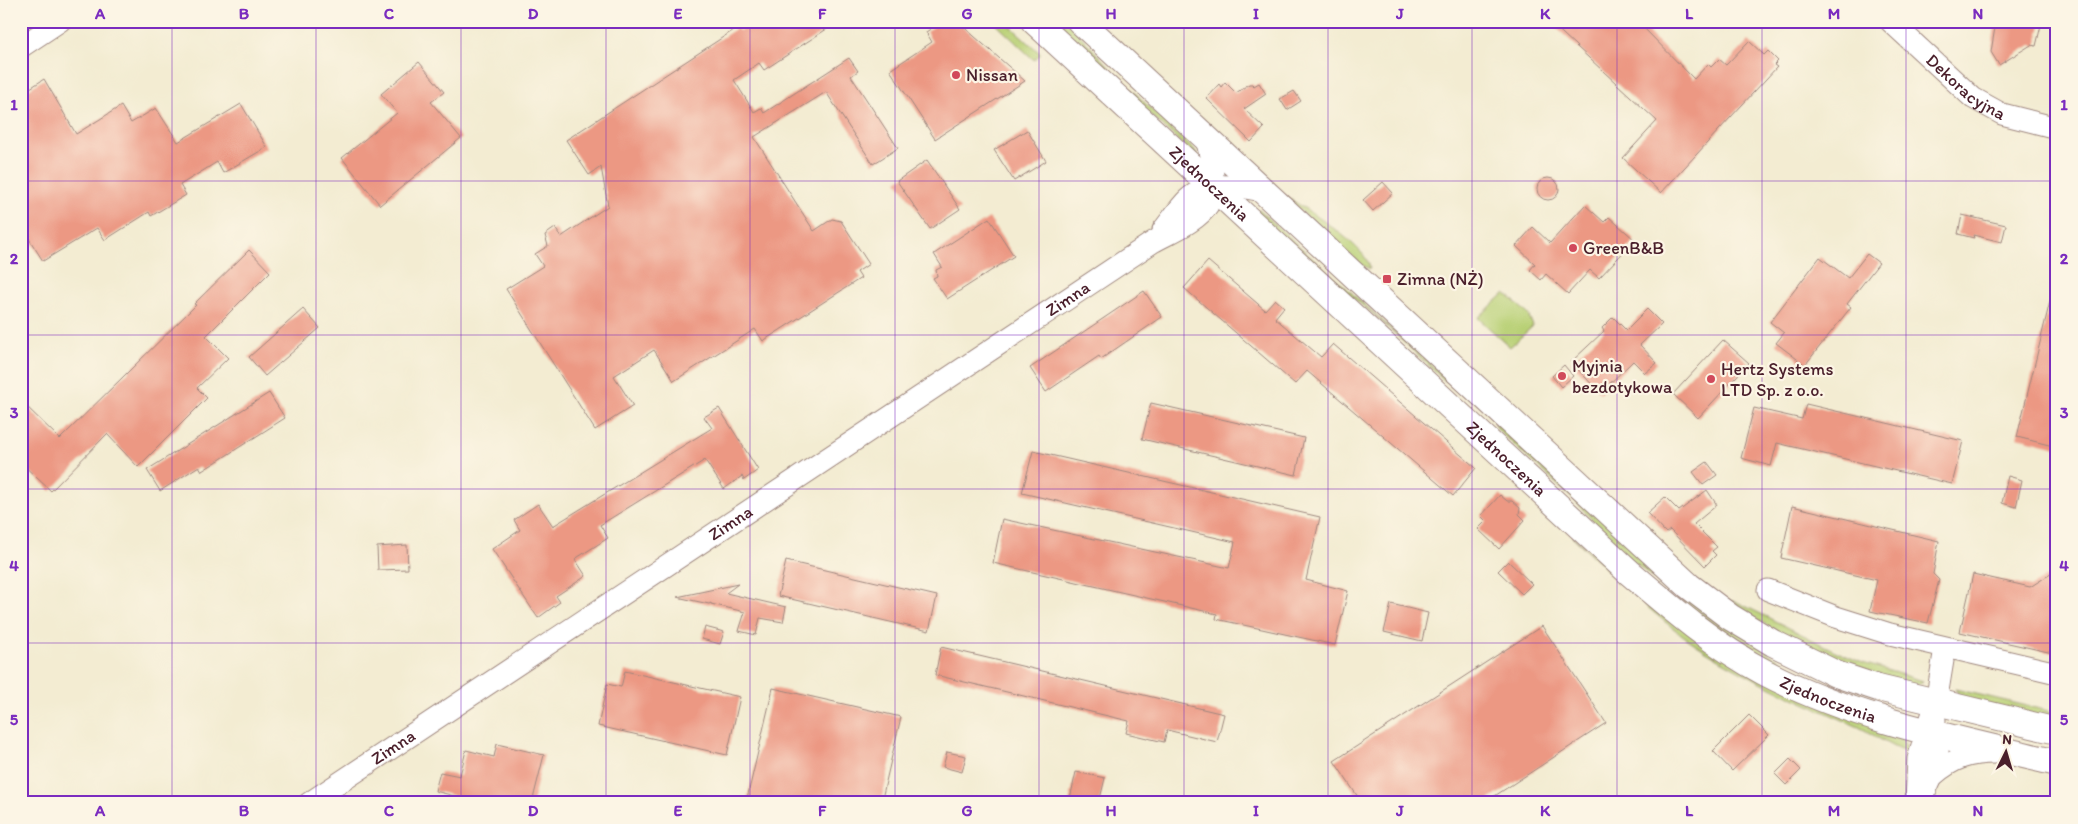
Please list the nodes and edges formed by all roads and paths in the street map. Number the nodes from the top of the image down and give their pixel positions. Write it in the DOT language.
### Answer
graph roads {
  1 [pos="60,21"];
  2 [pos="1034,21"];
  3 [pos="1080,21"];
  4 [pos="1890,21"];
  5 [pos="21,47"];
  6 [pos="2057,128"];
  7 [pos="1205,135"];
  8 [pos="1212,186"];
  9 [pos="1263,191"];
  10 [pos="1768,590"];
  11 [pos="1945,648"];
  12 [pos="2057,673"];
  13 [pos="1930,701"];
  14 [pos="2057,731"];
  15 [pos="1931,732"];
  16 [pos="2016,753"];
  17 [pos="2057,763"];
  18 [pos="1934,775"];
  19 [pos="309,803"];
  20 [pos="1916,803"];
  21 [pos="1920,803"];
  1 -- 5 [label="street"];
  2 -- 8 [label="main road, Zjednoczenia"];
  3 -- 7 [label="main road, Zjednoczenia"];
  4 -- 6 [label="street, Dekoracyjna"];
  7 -- 8 [label="street, Zimna"];
  7 -- 9 [label="main road, Zjednoczenia"];
  8 -- 9 [label="street"];
  8 -- 15 [label="main road, Zjednoczenia"];
  8 -- 19 [label="street, Zimna"];
  9 -- 13 [label="main road, Zjednoczenia"];
  10 -- 11 [label="street"];
  11 -- 12 [label="street"];
  11 -- 13 [label="street"];
  13 -- 14 [label="main road, Zjednoczenia"];
  13 -- 15 [label="street"];
  15 -- 16 [label="main road, Zjednoczenia"];
  15 -- 18 [label="street"];
  15 -- 20 [label="street"];
  16 -- 17 [label="main road, Zjednoczenia"];
  16 -- 18 [label="street"];
  18 -- 21 [label="street"];
}
